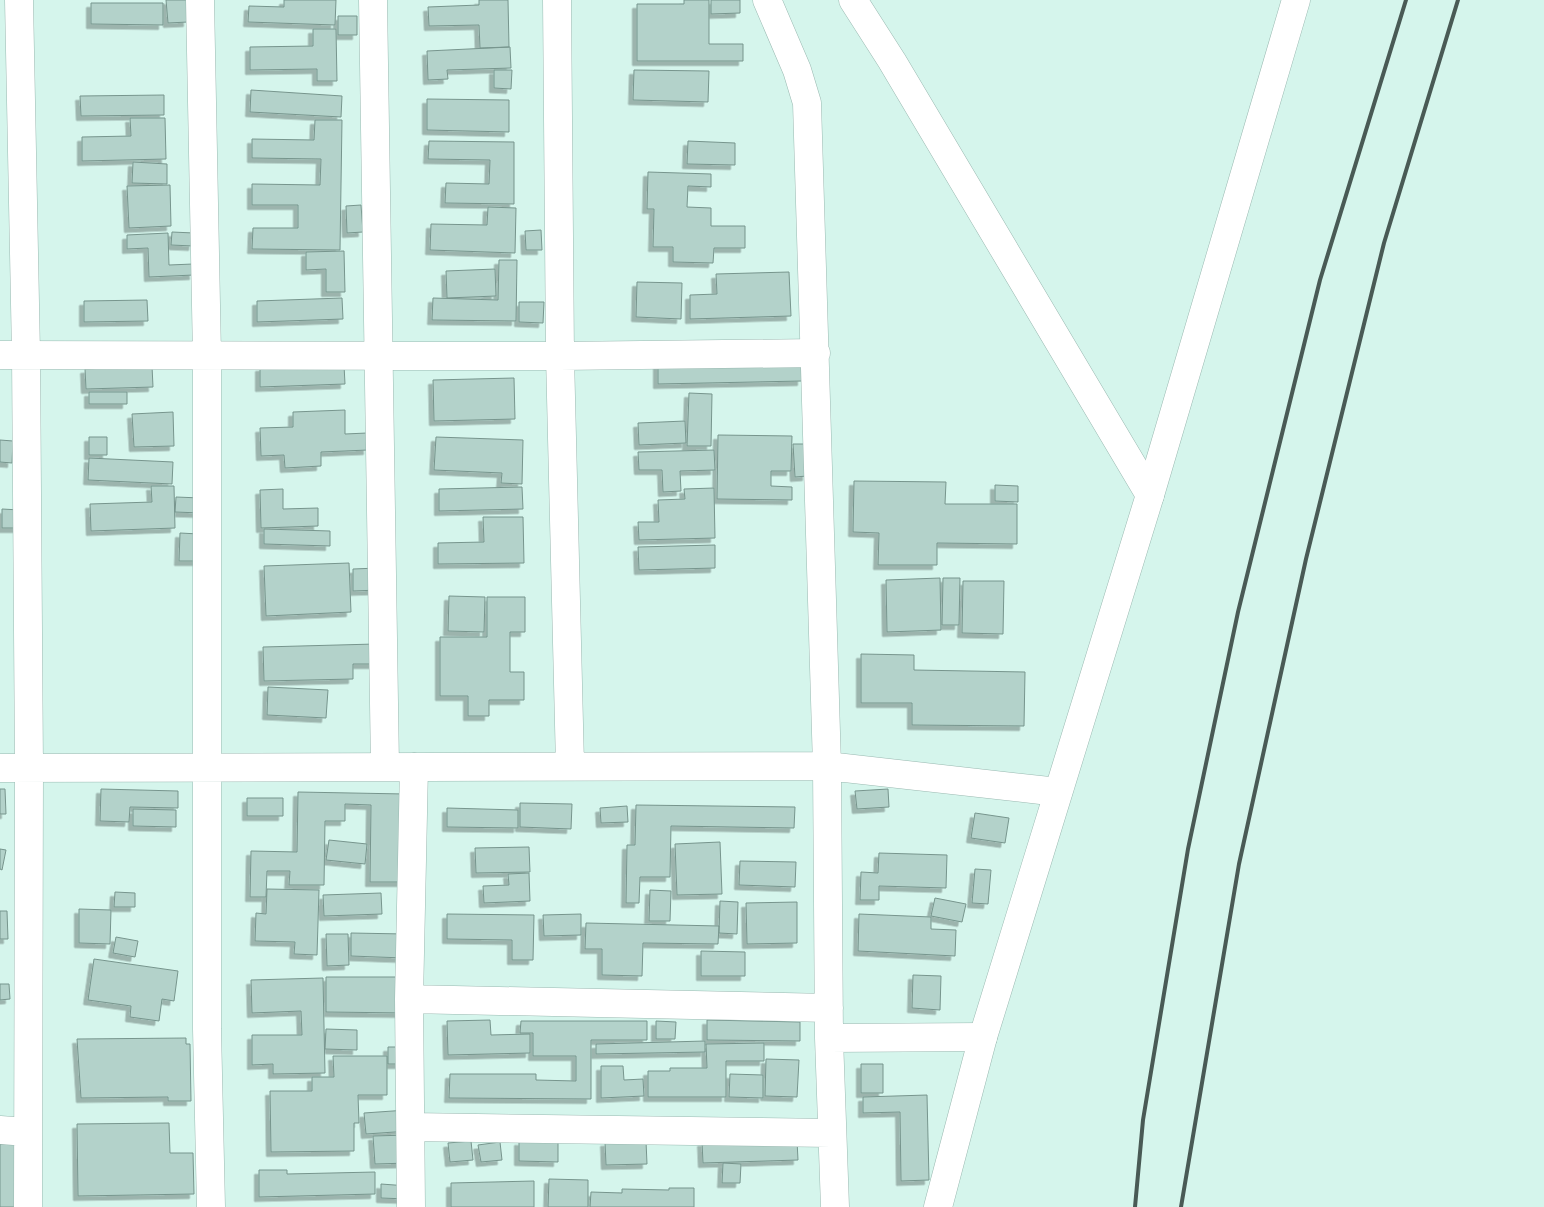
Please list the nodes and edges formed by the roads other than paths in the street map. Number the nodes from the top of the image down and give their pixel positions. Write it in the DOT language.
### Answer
graph roads {
  1 [pos="19,0"];
  2 [pos="200,0"];
  3 [pos="373,0"];
  4 [pos="558,0"];
  5 [pos="767,0"];
  6 [pos="853,0"];
  7 [pos="1296,0"];
  8 [pos="816,353"];
  9 [pos="13,354"];
  10 [pos="207,356"];
  11 [pos="377,356"];
  12 [pos="560,356"];
  13 [pos="1150,496"];
  14 [pos="570,765"];
  15 [pos="827,766"];
  16 [pos="385,767"];
  17 [pos="414,767"];
  18 [pos="0,768"];
  19 [pos="29,769"];
  20 [pos="208,769"];
  21 [pos="1058,792"];
  22 [pos="409,999"];
  23 [pos="829,1008"];
  24 [pos="983,1037"];
  25 [pos="829,1038"];
  26 [pos="411,1127"];
  27 [pos="0,1130"];
  28 [pos="27,1132"];
  29 [pos="831,1133"];
  30 [pos="28,1207"];
  31 [pos="212,1207"];
  32 [pos="411,1207"];
  33 [pos="835,1207"];
  34 [pos="938,1207"];
  1 -- 9 [label="street"];
  2 -- 10 [label="street"];
  3 -- 11 [label="street"];
  4 -- 12 [label="street"];
  5 -- 8 [label="street"];
  6 -- 13 [label="street"];
  7 -- 13 [label="street"];
  8 -- 12 [label="street"];
  8 -- 15 [label="street"];
  9 -- 10 [label="street"];
  9 -- 19 [label="street"];
  10 -- 11 [label="street"];
  10 -- 20 [label="street"];
  11 -- 12 [label="street"];
  11 -- 16 [label="street"];
  12 -- 14 [label="street"];
  13 -- 21 [label="street"];
  14 -- 15 [label="street"];
  14 -- 17 [label="street"];
  15 -- 21 [label="street"];
  15 -- 23 [label="street"];
  16 -- 17 [label="street"];
  16 -- 20 [label="street"];
  17 -- 22 [label="street"];
  18 -- 19 [label="street"];
  19 -- 20 [label="street"];
  19 -- 28 [label="street"];
  20 -- 31 [label="street"];
  21 -- 24 [label="street"];
  22 -- 23 [label="street"];
  22 -- 26 [label="street"];
  23 -- 25 [label="street"];
  24 -- 25 [label="street"];
  24 -- 34 [label="street"];
  25 -- 29 [label="street"];
  26 -- 29 [label="street"];
  26 -- 32 [label="street"];
  27 -- 28 [label="street"];
  28 -- 30 [label="street"];
  29 -- 33 [label="street"];
}
